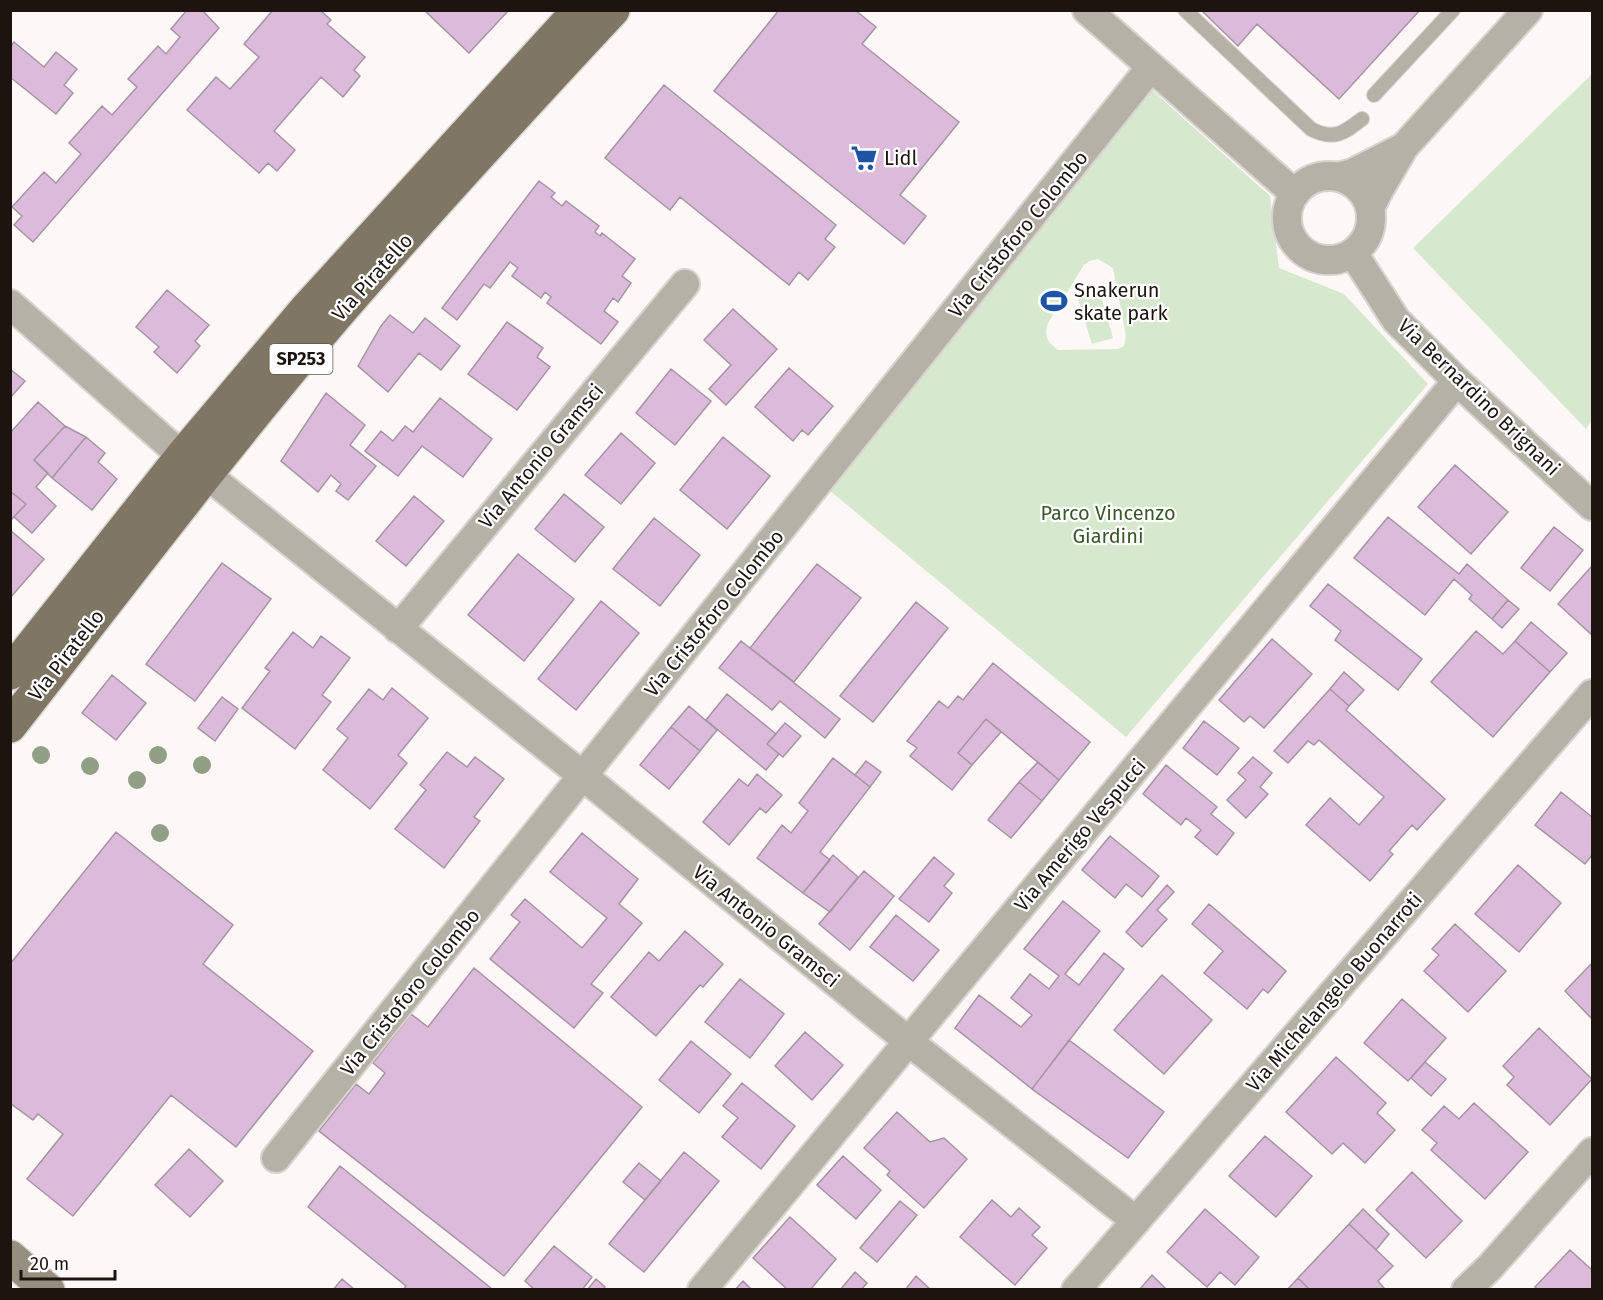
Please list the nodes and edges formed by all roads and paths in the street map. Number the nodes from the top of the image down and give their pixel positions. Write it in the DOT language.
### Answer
graph roads {
  1 [pos="579,10"];
  2 [pos="613,10"];
  3 [pos="1087,10"];
  4 [pos="1117,10"];
  5 [pos="1185,10"];
  6 [pos="1453,10"];
  7 [pos="1528,10"];
  8 [pos="1151,67"];
  9 [pos="1374,95"];
  10 [pos="1362,119"];
  11 [pos="1404,147"];
  12 [pos="1337,177"];
  13 [pos="1301,189"];
  14 [pos="1370,208"];
  15 [pos="1353,253"];
  16 [pos="685,284"];
  17 [pos="10,304"];
  18 [pos="1457,381"];
  19 [pos="195,465"];
  20 [pos="1593,506"];
  21 [pos="398,629"];
  22 [pos="10,673"];
  23 [pos="1593,694"];
  24 [pos="10,726"];
  25 [pos="583,776"];
  26 [pos="908,1041"];
  27 [pos="1593,1152"];
  28 [pos="276,1158"];
  29 [pos="1136,1221"];
  30 [pos="10,1257"];
  31 [pos="48,1290"];
  32 [pos="702,1290"];
  33 [pos="1076,1290"];
  34 [pos="1466,1290"];
  1 -- 19 [label="main road, Via Piratello / SP253"];
  2 -- 19 [label="main road, Via Piratello / SP253"];
  3 -- 8 [label="street"];
  4 -- 13 [label="street"];
  5 -- 10 [label="lane"];
  6 -- 9 [label="lane"];
  7 -- 11 [label="street"];
  8 -- 13 [label="street"];
  8 -- 25 [label="street, Via Cristoforo Colombo"];
  11 -- 12 [label="street"];
  11 -- 14 [label="street"];
  12 -- 13 [label="street"];
  12 -- 14 [label="street"];
  13 -- 15 [label="street"];
  14 -- 15 [label="street"];
  15 -- 18 [label="street, Via Bernardino Brignani"];
  16 -- 21 [label="street, Via Antonio Gramsci"];
  17 -- 19 [label="street, Via Antonio Gramsci"];
  18 -- 20 [label="street, Via Bernardino Brignani"];
  18 -- 26 [label="street, Via Amerigo Vespucci"];
  19 -- 21 [label="street, Via Antonio Gramsci"];
  19 -- 22 [label="main road, Via Piratello / SP253"];
  19 -- 24 [label="main road, Via Piratello / SP253"];
  21 -- 25 [label="street, Via Antonio Gramsci"];
  23 -- 29 [label="street, Via Michelangelo Buonarroti"];
  25 -- 26 [label="street, Via Antonio Gramsci"];
  25 -- 28 [label="street, Via Cristoforo Colombo"];
  26 -- 29 [label="street, Via Antonio Gramsci"];
  26 -- 32 [label="street, Via Amerigo Vespucci"];
  27 -- 34 [label="street"];
  29 -- 33 [label="street, Via Michelangelo Buonarroti"];
  30 -- 31 [label="main road"];
}
